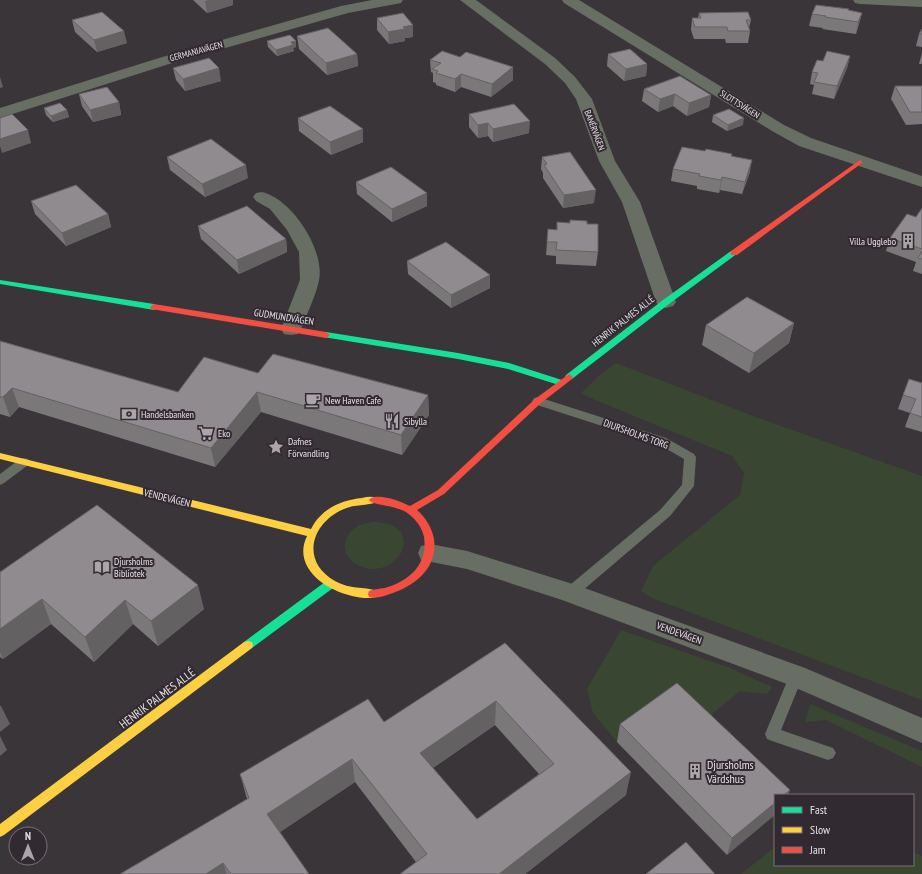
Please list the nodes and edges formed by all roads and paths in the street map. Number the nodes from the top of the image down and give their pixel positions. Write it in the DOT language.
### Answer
graph roads {
  1 [pos="396,0"];
  2 [pos="467,0"];
  3 [pos="569,0"];
  4 [pos="860,0"];
  5 [pos="922,3"];
  6 [pos="0,113"];
  7 [pos="860,162"];
  8 [pos="922,182"];
  9 [pos="262,197"];
  10 [pos="0,282"];
  11 [pos="666,302"];
  12 [pos="291,329"];
  13 [pos="562,383"];
  14 [pos="538,401"];
  15 [pos="0,456"];
  16 [pos="24,462"];
  17 [pos="0,480"];
  18 [pos="410,510"];
  19 [pos="311,533"];
  20 [pos="430,553"];
  21 [pos="329,585"];
  22 [pos="570,593"];
  23 [pos="796,676"];
  24 [pos="922,731"];
  25 [pos="828,753"];
  26 [pos="0,831"];
  1 -- 6 [label="street, GERMANIAVÄGEN"];
  2 -- 11 [label="street, BANÉRVÄGEN"];
  3 -- 7 [label="street, SLOTTSVÄGEN"];
  4 -- 5 [label="street"];
  7 -- 8 [label="street, SLOTTSVÄGEN"];
  7 -- 11 [label="street, HENRIK PALMES ALLÉ"];
  9 -- 12 [label="street"];
  10 -- 12 [label="street, GUDMUNDVÄGEN"];
  11 -- 13 [label="street, HENRIK PALMES ALLÉ"];
  12 -- 13 [label="street, GUDMUNDVÄGEN"];
  13 -- 14 [label="street, HENRIK PALMES ALLÉ"];
  14 -- 18 [label="street, HENRIK PALMES ALLÉ"];
  14 -- 22 [label="lane, DJURSHOLMS TORG"];
  15 -- 16 [label="street, VENDEVÄGEN"];
  16 -- 17 [label="lane"];
  16 -- 19 [label="street, VENDEVÄGEN"];
  18 -- 19 [label="street"];
  18 -- 20 [label="street"];
  19 -- 21 [label="street"];
  20 -- 21 [label="street"];
  20 -- 22 [label="street, VENDEVÄGEN"];
  21 -- 26 [label="street, HENRIK PALMES ALLÉ"];
  22 -- 23 [label="street, VENDEVÄGEN"];
  23 -- 24 [label="street, VENDEVÄGEN"];
  23 -- 25 [label="lane"];
}
